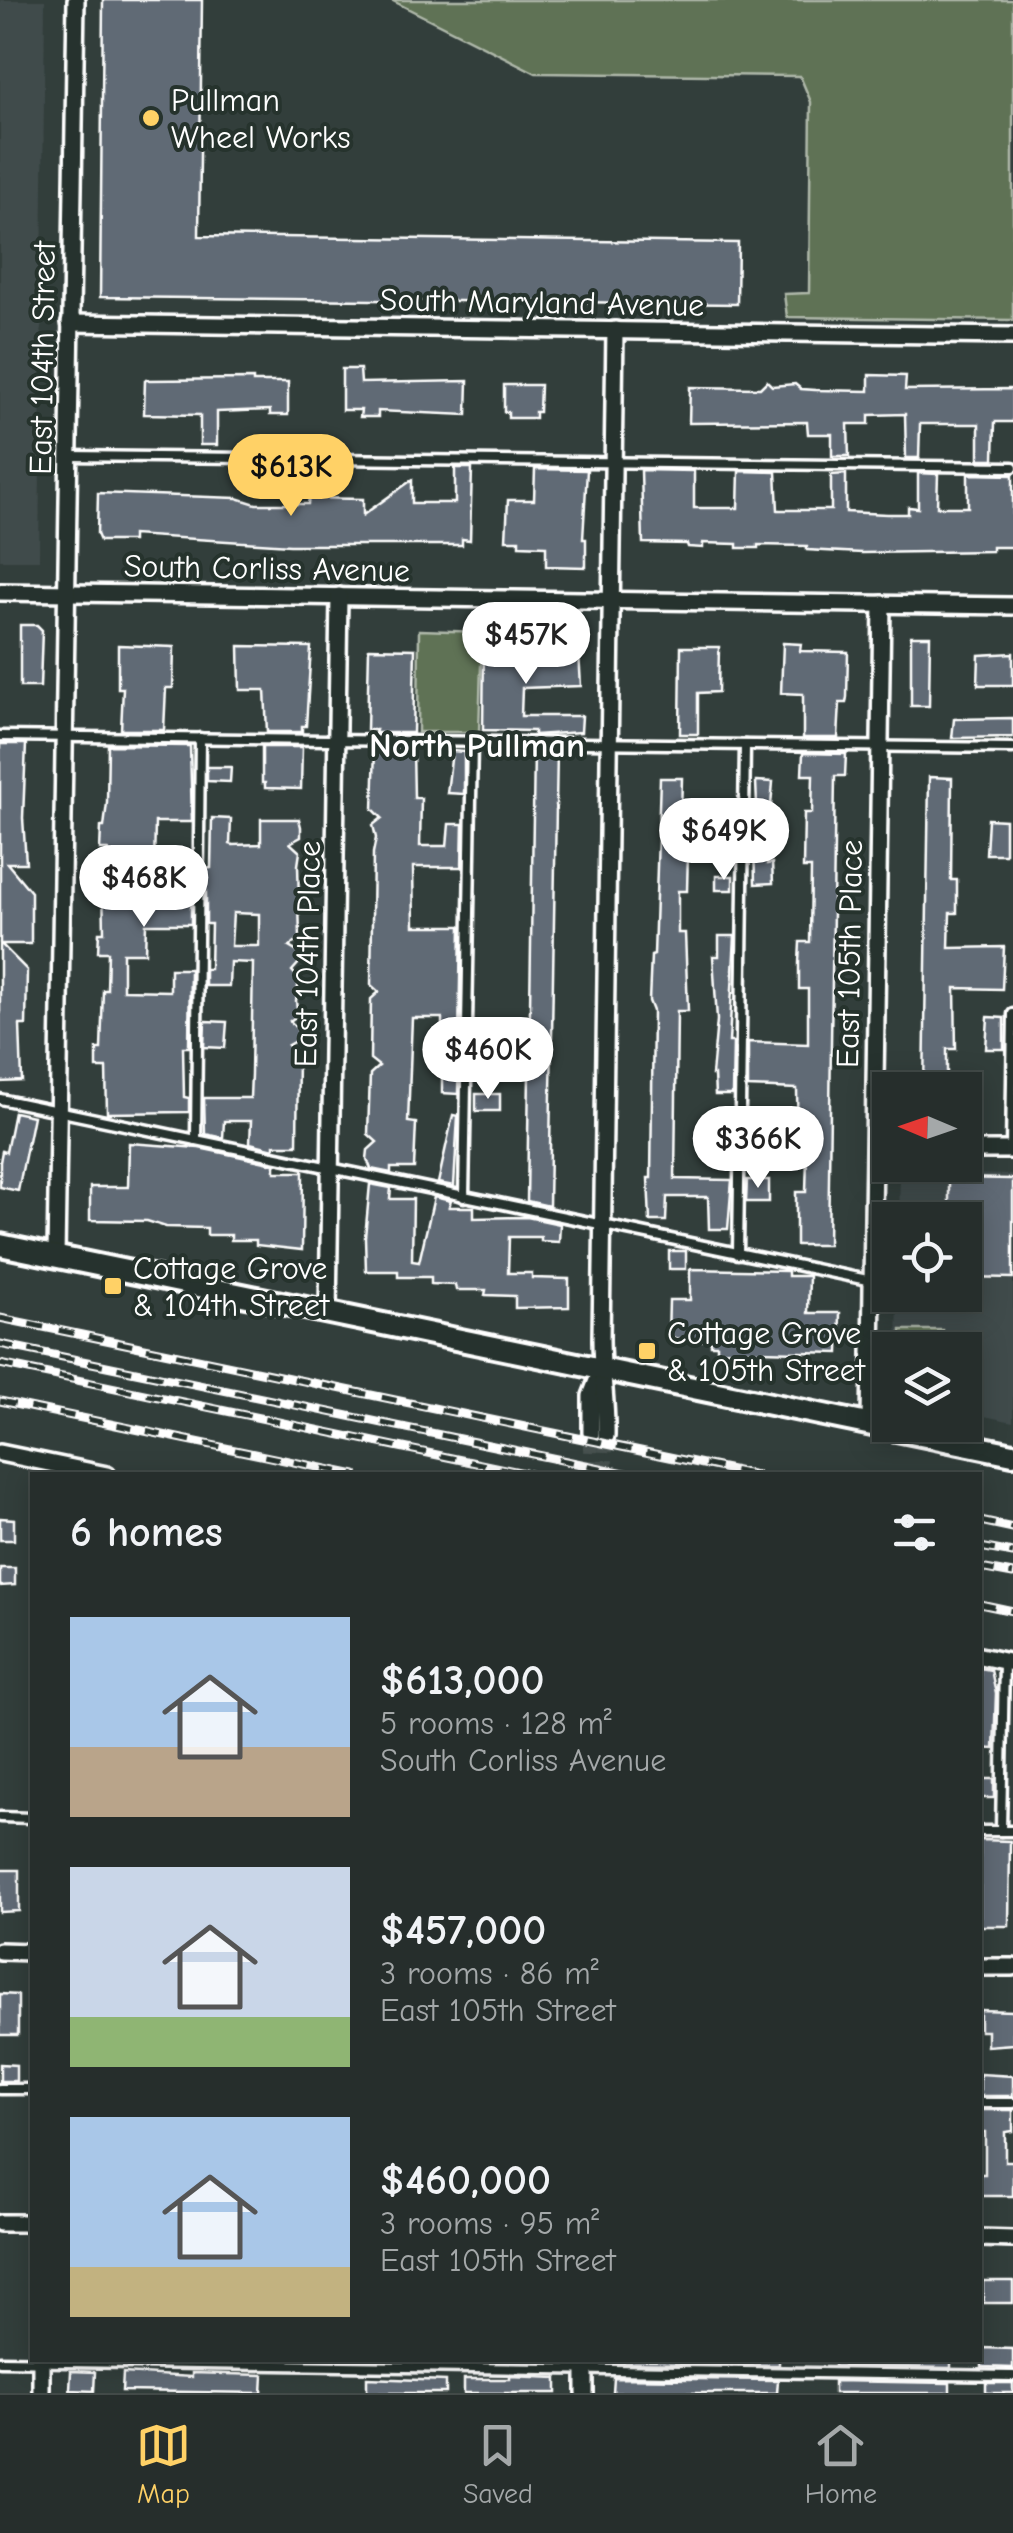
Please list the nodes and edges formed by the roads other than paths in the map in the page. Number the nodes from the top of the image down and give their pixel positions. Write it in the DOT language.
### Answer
graph roads {
  1 [pos="76,0"];
  2 [pos="70,323"];
  3 [pos="615,330"];
  4 [pos="1013,336"];
  5 [pos="68,456"];
  6 [pos="613,462"];
  7 [pos="1013,467"];
  8 [pos="0,592"];
  9 [pos="66,594"];
  10 [pos="338,596"];
  11 [pos="611,600"];
  12 [pos="882,604"];
  13 [pos="1013,606"];
  14 [pos="0,736"];
  15 [pos="64,737"];
  16 [pos="200,738"];
  17 [pos="337,740"];
  18 [pos="472,742"];
  19 [pos="609,744"];
  20 [pos="745,745"];
  21 [pos="880,747"];
  22 [pos="1013,748"];
  23 [pos="1013,1014"];
  24 [pos="882,1072"];
  25 [pos="0,1099"];
  26 [pos="59,1110"];
  27 [pos="196,1140"];
  28 [pos="982,1150"];
  29 [pos="1012,1150"];
  30 [pos="332,1169"];
  31 [pos="464,1197"];
  32 [pos="603,1225"];
  33 [pos="0,1245"];
  34 [pos="738,1254"];
  35 [pos="56,1256"];
  36 [pos="872,1281"];
  37 [pos="328,1312"];
  38 [pos="601,1369"];
  39 [pos="870,1424"];
  40 [pos="598,1435"];
  41 [pos="0,1454"];
  42 [pos="1013,1454"];
  43 [pos="54,1470"];
  44 [pos="982,1656"];
  45 [pos="1009,1662"];
  46 [pos="0,1817"];
  47 [pos="30,1818"];
  48 [pos="982,1831"];
  49 [pos="1001,1831"];
  50 [pos="1013,1832"];
  51 [pos="0,1952"];
  52 [pos="30,1952"];
  53 [pos="982,1967"];
  54 [pos="1013,1967"];
  55 [pos="0,2089"];
  56 [pos="30,2089"];
  57 [pos="982,2102"];
  58 [pos="1013,2103"];
  59 [pos="0,2223"];
  60 [pos="30,2224"];
  61 [pos="982,2238"];
  62 [pos="1013,2238"];
  63 [pos="0,2361"];
  64 [pos="30,2361"];
  65 [pos="42,2362"];
  66 [pos="178,2362"];
  67 [pos="585,2365"];
  68 [pos="1013,2376"];
  69 [pos="41,2393"];
  70 [pos="585,2393"];
  1 -- 2 [label="street, East 104th Street"];
  2 -- 3 [label="street, South Maryland Avenue"];
  2 -- 5 [label="street, East 104th Street"];
  3 -- 4 [label="street, South Maryland Avenue"];
  3 -- 6 [label="street"];
  5 -- 6 [label="lane"];
  5 -- 9 [label="street, East 104th Street"];
  6 -- 7 [label="lane"];
  6 -- 11 [label="street"];
  8 -- 9 [label="street, South Corliss Avenue"];
  9 -- 10 [label="street, South Corliss Avenue"];
  9 -- 15 [label="street, East 104th Street"];
  10 -- 11 [label="street, South Corliss Avenue"];
  10 -- 17 [label="street, East 104th Place"];
  11 -- 12 [label="street, South Corliss Avenue"];
  11 -- 19 [label="street"];
  12 -- 13 [label="street, South Corliss Avenue"];
  12 -- 21 [label="street, East 105th Place"];
  14 -- 15 [label="lane"];
  15 -- 16 [label="lane"];
  15 -- 26 [label="street, East 104th Street"];
  16 -- 17 [label="lane"];
  16 -- 27 [label="lane"];
  17 -- 18 [label="lane"];
  17 -- 30 [label="street, East 104th Place"];
  18 -- 19 [label="lane"];
  18 -- 31 [label="lane"];
  19 -- 20 [label="lane"];
  19 -- 32 [label="street"];
  20 -- 21 [label="lane"];
  20 -- 34 [label="lane"];
  21 -- 22 [label="lane"];
  21 -- 24 [label="street, East 105th Place"];
  23 -- 29 [label="lane"];
  25 -- 26 [label="lane"];
  26 -- 27 [label="lane"];
  26 -- 35 [label="street, East 104th Street"];
  27 -- 30 [label="lane"];
  28 -- 29 [label="street"];
  30 -- 31 [label="lane"];
  30 -- 37 [label="street, East 104th Place"];
  31 -- 32 [label="lane"];
  32 -- 34 [label="lane"];
  32 -- 38 [label="street"];
  33 -- 35 [label="street"];
  34 -- 36 [label="lane"];
  35 -- 37 [label="street"];
  36 -- 39 [label="street, East 105th Place"];
  37 -- 38 [label="street"];
  38 -- 39 [label="street"];
  38 -- 40 [label="street"];
  39 -- 42 [label="street"];
  41 -- 43 [label="street"];
  44 -- 45 [label="street"];
  45 -- 49 [label="lane"];
  46 -- 47 [label="lane"];
  48 -- 49 [label="lane"];
  49 -- 50 [label="lane"];
  51 -- 52 [label="street"];
  53 -- 54 [label="street"];
  55 -- 56 [label="lane"];
  57 -- 58 [label="lane"];
  59 -- 60 [label="street"];
  61 -- 62 [label="street"];
  63 -- 64 [label="lane"];
  65 -- 69 [label="street"];
  66 -- 67 [label="lane"];
  67 -- 68 [label="lane"];
  67 -- 70 [label="street"];
}
